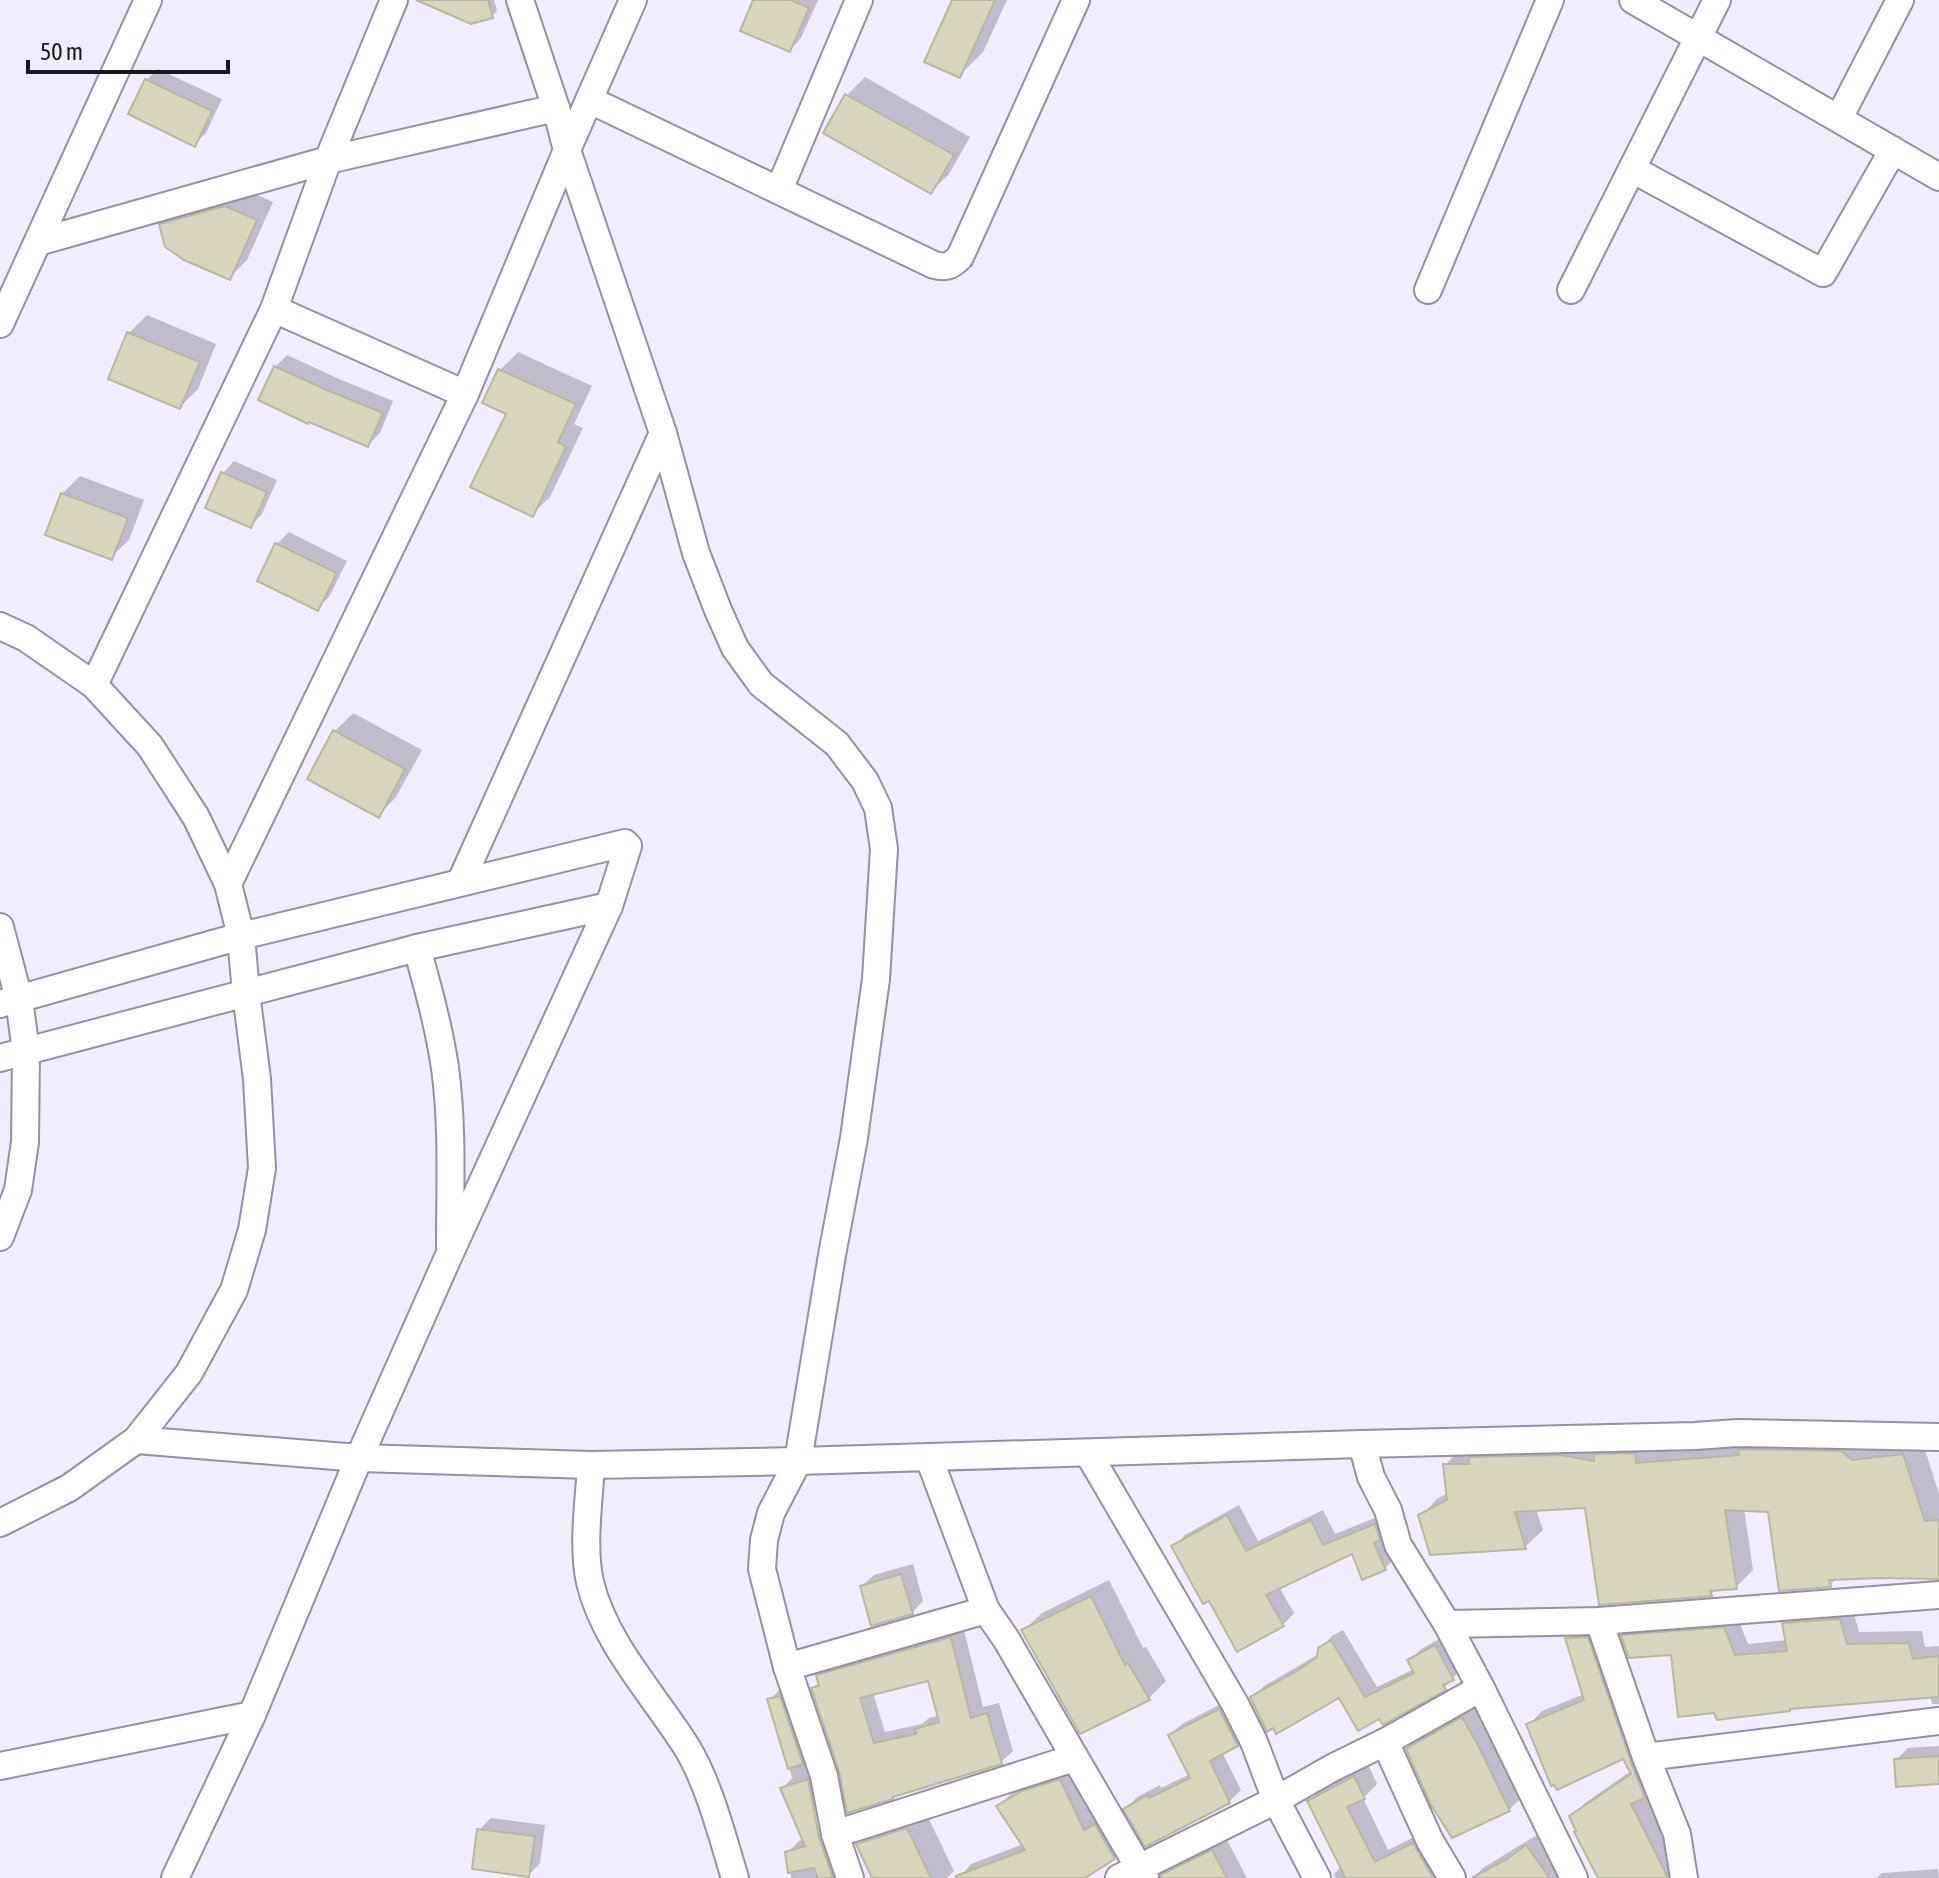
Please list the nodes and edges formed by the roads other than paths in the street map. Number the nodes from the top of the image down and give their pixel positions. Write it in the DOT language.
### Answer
graph roads {
  1 [pos="148,0"];
  2 [pos="394,0"];
  3 [pos="520,0"];
  4 [pos="633,0"];
  5 [pos="859,0"];
  6 [pos="1076,0"];
  7 [pos="1550,0"];
  8 [pos="1633,0"];
  9 [pos="1717,0"];
  10 [pos="1900,0"];
  11 [pos="1698,37"];
  12 [pos="590,100"];
  13 [pos="556,108"];
  14 [pos="1839,118"];
  15 [pos="567,150"];
  16 [pos="1893,150"];
  17 [pos="328,160"];
  18 [pos="1632,169"];
  19 [pos="1939,177"];
  20 [pos="779,190"];
  21 [pos="38,242"];
  22 [pos="1428,290"];
  23 [pos="1571,290"];
  24 [pos="274,309"];
  25 [pos="0,324"];
  26 [pos="465,394"];
  27 [pos="663,433"];
  28 [pos="0,626"];
  29 [pos="94,685"];
  30 [pos="461,881"];
  31 [pos="228,884"];
  32 [pos="609,906"];
  33 [pos="0,927"];
  34 [pos="241,936"];
  35 [pos="417,948"];
  36 [pos="246,993"];
  37 [pos="10,1002"];
  38 [pos="13,1055"];
  39 [pos="0,1237"];
  40 [pos="450,1253"];
  41 [pos="1939,1437"];
  42 [pos="136,1440"];
  43 [pos="1362,1444"];
  44 [pos="1088,1453"];
  45 [pos="359,1458"];
  46 [pos="929,1458"];
  47 [pos="798,1461"];
  48 [pos="591,1465"];
  49 [pos="0,1523"];
  50 [pos="1939,1595"];
  51 [pos="986,1610"];
  52 [pos="1599,1621"];
  53 [pos="1447,1624"];
  54 [pos="787,1667"];
  55 [pos="1481,1688"];
  56 [pos="252,1715"];
  57 [pos="1939,1721"];
  58 [pos="1385,1742"];
  59 [pos="1646,1757"];
  60 [pos="1074,1758"];
  61 [pos="0,1766"];
  62 [pos="1276,1800"];
  63 [pos="835,1834"];
  64 [pos="1135,1874"];
  65 [pos="175,1878"];
  66 [pos="735,1878"];
  67 [pos="850,1878"];
  68 [pos="1317,1878"];
  69 [pos="1452,1878"];
  70 [pos="1574,1878"];
  71 [pos="1684,1878"];
  1 -- 21 [label="street"];
  2 -- 17 [label="street"];
  3 -- 13 [label="street"];
  4 -- 12 [label="street"];
  5 -- 20 [label="street"];
  6 -- 20 [label="street"];
  7 -- 22 [label="street"];
  8 -- 11 [label="street"];
  9 -- 11 [label="street"];
  10 -- 14 [label="street"];
  11 -- 14 [label="street"];
  11 -- 18 [label="street"];
  12 -- 15 [label="street"];
  12 -- 20 [label="street"];
  13 -- 15 [label="street"];
  13 -- 17 [label="street"];
  14 -- 16 [label="street"];
  15 -- 26 [label="street"];
  15 -- 27 [label="street"];
  16 -- 18 [label="street"];
  16 -- 19 [label="street"];
  17 -- 21 [label="street"];
  17 -- 24 [label="street"];
  18 -- 23 [label="street"];
  21 -- 25 [label="street"];
  24 -- 26 [label="street"];
  24 -- 29 [label="street"];
  26 -- 31 [label="street"];
  27 -- 30 [label="street"];
  27 -- 47 [label="street"];
  28 -- 29 [label="street"];
  29 -- 31 [label="street"];
  30 -- 32 [label="street"];
  30 -- 34 [label="street"];
  31 -- 34 [label="street"];
  32 -- 35 [label="street"];
  32 -- 40 [label="street"];
  33 -- 37 [label="street"];
  34 -- 36 [label="street"];
  34 -- 37 [label="street"];
  35 -- 36 [label="street"];
  35 -- 40 [label="street"];
  36 -- 38 [label="street"];
  36 -- 42 [label="street"];
  37 -- 38 [label="street"];
  38 -- 39 [label="street"];
  40 -- 45 [label="street"];
  41 -- 43 [label="street"];
  42 -- 45 [label="street"];
  42 -- 49 [label="street"];
  43 -- 44 [label="street"];
  43 -- 53 [label="street"];
  44 -- 46 [label="street"];
  44 -- 62 [label="street"];
  45 -- 48 [label="street"];
  45 -- 56 [label="street"];
  46 -- 47 [label="street"];
  46 -- 51 [label="street"];
  47 -- 48 [label="street"];
  47 -- 54 [label="street"];
  48 -- 66 [label="street"];
  50 -- 52 [label="street"];
  51 -- 54 [label="street"];
  51 -- 60 [label="street"];
  52 -- 53 [label="street"];
  52 -- 59 [label="street"];
  53 -- 55 [label="street"];
  54 -- 63 [label="street"];
  55 -- 58 [label="street"];
  55 -- 70 [label="street"];
  56 -- 61 [label="street"];
  56 -- 65 [label="street"];
  57 -- 59 [label="street"];
  58 -- 62 [label="street"];
  58 -- 69 [label="street"];
  59 -- 71 [label="street"];
  60 -- 63 [label="street"];
  60 -- 64 [label="street"];
  62 -- 64 [label="street"];
  62 -- 68 [label="street"];
  63 -- 67 [label="street"];
}
